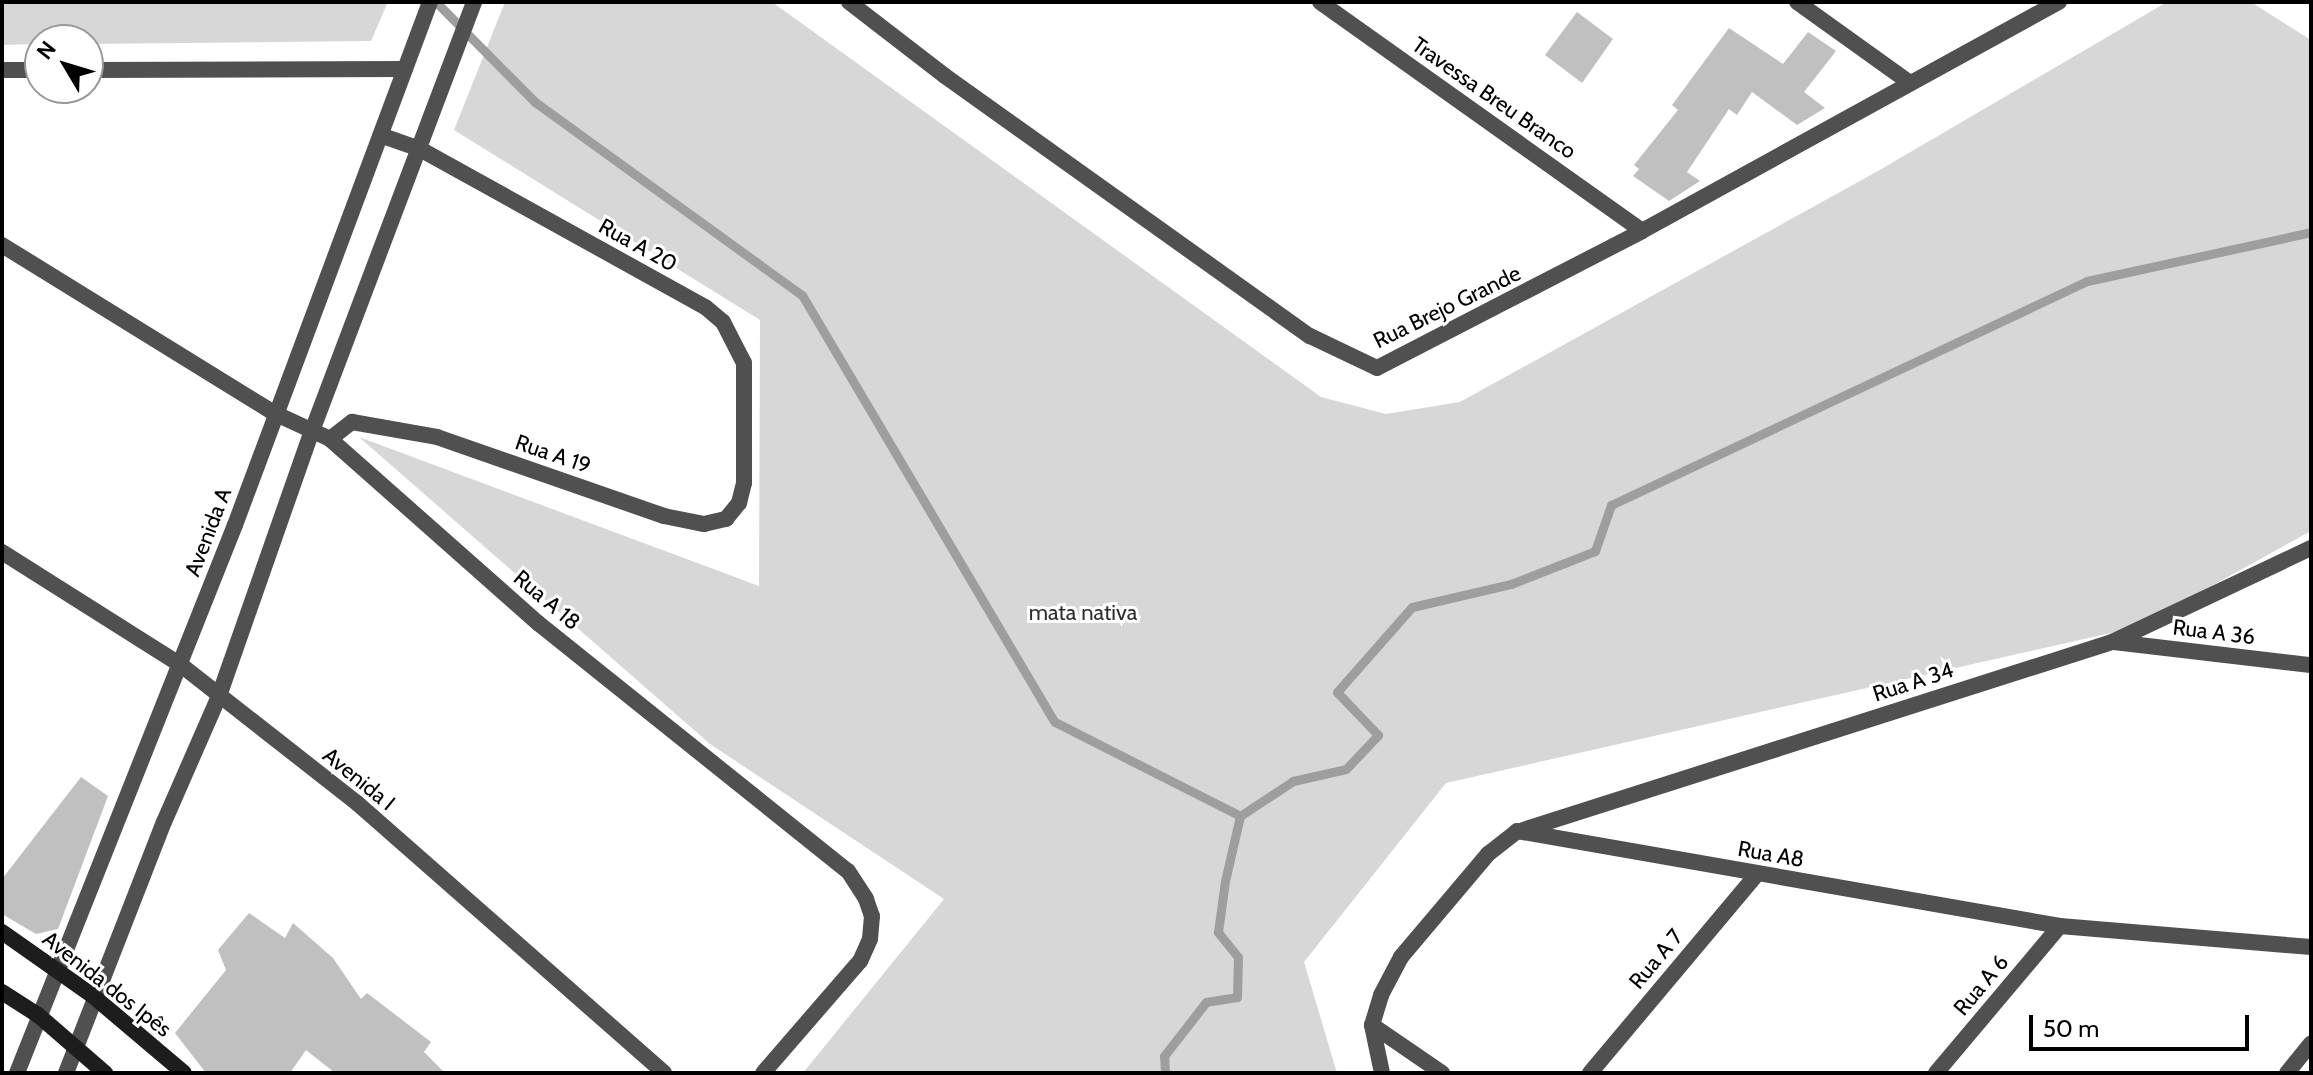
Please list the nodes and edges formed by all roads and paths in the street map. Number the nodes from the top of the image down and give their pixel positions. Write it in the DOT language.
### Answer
graph roads {
  1 [pos="849,2"];
  2 [pos="1320,2"];
  3 [pos="1797,2"];
  4 [pos="2059,2"];
  5 [pos="473,6"];
  6 [pos="427,10"];
  7 [pos="405,69"];
  8 [pos="2,70"];
  9 [pos="24,70"];
  10 [pos="104,70"];
  11 [pos="1910,83"];
  12 [pos="380,135"];
  13 [pos="420,149"];
  14 [pos="1642,231"];
  15 [pos="2,245"];
  16 [pos="274,413"];
  17 [pos="312,431"];
  18 [pos="330,439"];
  19 [pos="744,483"];
  20 [pos="2311,548"];
  21 [pos="2,552"];
  22 [pos="2112,642"];
  23 [pos="181,665"];
  24 [pos="2311,665"];
  25 [pos="219,696"];
  26 [pos="1517,831"];
  27 [pos="1757,874"];
  28 [pos="2060,926"];
  29 [pos="2,932"];
  30 [pos="2311,947"];
  31 [pos="55,970"];
  32 [pos="2,992"];
  33 [pos="93,996"];
  34 [pos="38,1015"];
  35 [pos="1372,1025"];
  36 [pos="2311,1043"];
  37 [pos="74,1047"];
  38 [pos="17,1073"];
  39 [pos="66,1073"];
  40 [pos="105,1073"];
  41 [pos="184,1073"];
  42 [pos="664,1073"];
  43 [pos="763,1073"];
  44 [pos="1382,1073"];
  45 [pos="1442,1073"];
  46 [pos="1590,1073"];
  47 [pos="1936,1073"];
  48 [pos="2287,1073"];
  1 -- 14 [label="street, Rua Brejo Grande"];
  2 -- 14 [label="street, Travessa Breu Branco"];
  3 -- 11 [label="street"];
  4 -- 11 [label="street, Rua Brejo Grande"];
  5 -- 13 [label="street"];
  6 -- 7 [label="street, Avenida A"];
  7 -- 10 [label="street"];
  7 -- 12 [label="street, Avenida A"];
  8 -- 9 [label="street"];
  11 -- 14 [label="street, Rua Brejo Grande"];
  12 -- 13 [label="street, Rua A 20"];
  12 -- 16 [label="street, Avenida A"];
  13 -- 17 [label="street"];
  13 -- 19 [label="street, Rua A 20"];
  15 -- 16 [label="street, Rua A 18"];
  16 -- 17 [label="street, Rua A 18"];
  16 -- 23 [label="street, Avenida A"];
  17 -- 18 [label="street, Rua A 18"];
  17 -- 25 [label="street"];
  18 -- 19 [label="street, Rua A 19"];
  18 -- 43 [label="street, Rua A 18"];
  20 -- 22 [label="street, Rua A 34"];
  21 -- 23 [label="street, Avenida I"];
  22 -- 24 [label="street, Rua A 36"];
  22 -- 26 [label="street, Rua A 34"];
  23 -- 25 [label="street, Avenida I"];
  23 -- 31 [label="street, Avenida A"];
  25 -- 33 [label="street"];
  25 -- 42 [label="street, Avenida I"];
  26 -- 27 [label="street, Rua A8"];
  26 -- 35 [label="street"];
  27 -- 28 [label="street, Rua A8"];
  27 -- 46 [label="street, Rua A 7"];
  28 -- 30 [label="street, Rua A8"];
  28 -- 47 [label="street, Rua A 6"];
  29 -- 31 [label="main road, Avenida dos Ipês"];
  31 -- 33 [label="main road, Avenida dos Ipês"];
  31 -- 34 [label="street, Avenida A"];
  32 -- 34 [label="main road"];
  33 -- 37 [label="street"];
  33 -- 41 [label="main road, Avenida dos Ipês"];
  34 -- 37 [label="main road"];
  34 -- 38 [label="street, Avenida A"];
  35 -- 44 [label="street"];
  35 -- 45 [label="street"];
  36 -- 48 [label="street"];
  37 -- 39 [label="street"];
  37 -- 40 [label="main road"];
}
